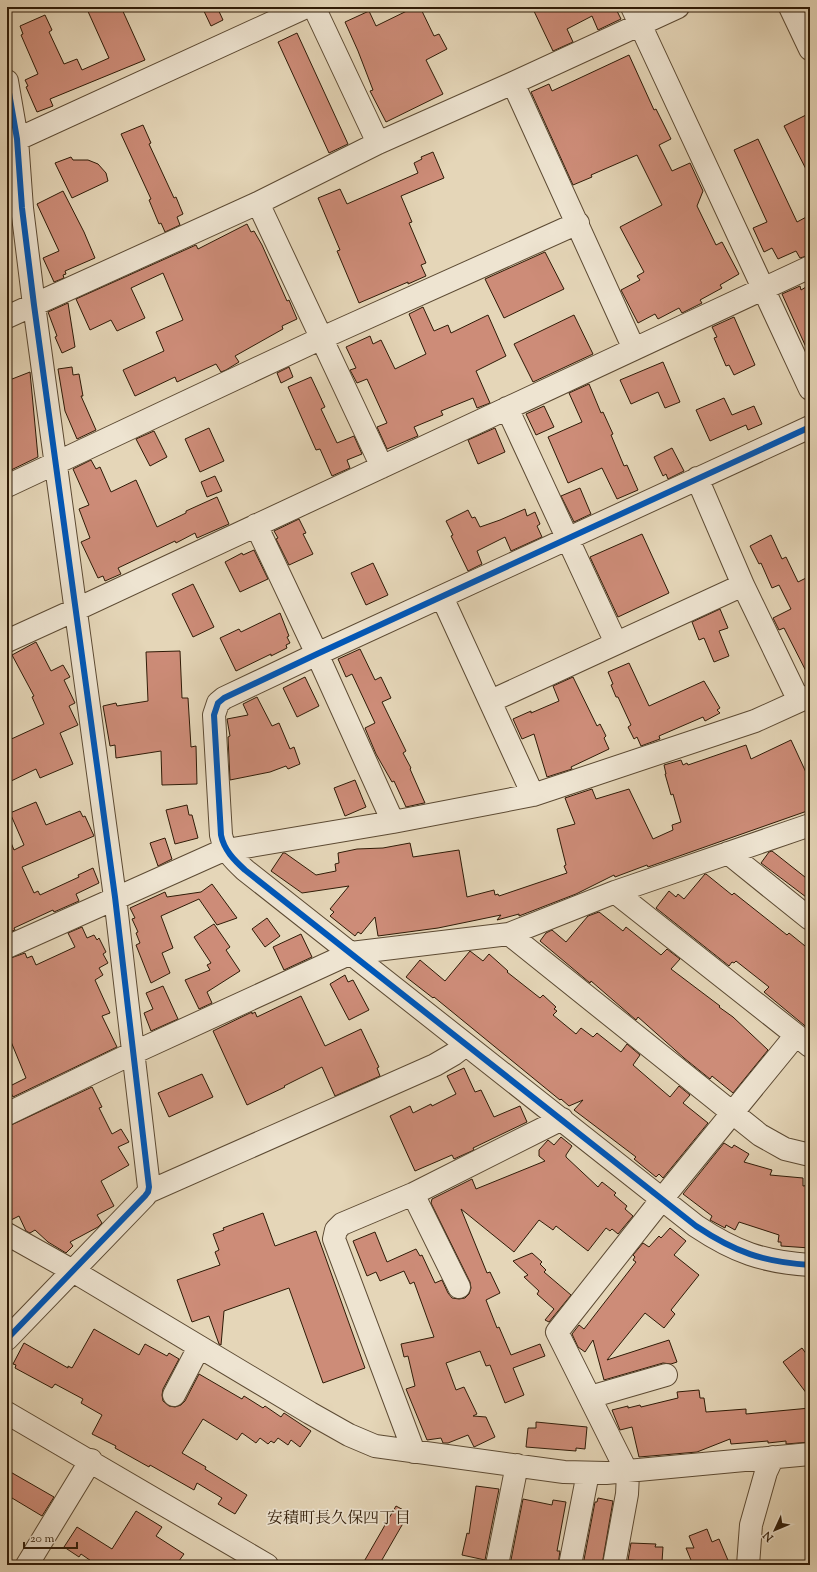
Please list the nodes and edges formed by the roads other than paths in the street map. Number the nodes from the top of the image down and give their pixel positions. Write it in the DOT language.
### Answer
graph roads {
  1 [pos="306,7"];
  2 [pos="314,7"];
  3 [pos="678,7"];
  4 [pos="790,7"];
  5 [pos="636,16"];
  6 [pos="810,49"];
  7 [pos="7,81"];
  8 [pos="513,83"];
  9 [pos="12,141"];
  10 [pos="378,143"];
  11 [pos="258,203"];
  12 [pos="578,223"];
  13 [pos="810,267"];
  14 [pos="763,289"];
  15 [pos="34,304"];
  16 [pos="7,317"];
  17 [pos="322,338"];
  18 [pos="634,349"];
  19 [pos="810,389"];
  20 [pos="507,408"];
  21 [pos="810,427"];
  22 [pos="56,463"];
  23 [pos="382,467"];
  24 [pos="697,478"];
  25 [pos="7,486"];
  26 [pos="256,525"];
  27 [pos="567,539"];
  28 [pos="743,585"];
  29 [pos="442,597"];
  30 [pos="76,610"];
  31 [pos="7,641"];
  32 [pos="616,643"];
  33 [pos="317,654"];
  34 [pos="804,698"];
  35 [pos="491,701"];
  36 [pos="533,795"];
  37 [pos="393,822"];
  38 [pos="810,825"];
  39 [pos="227,850"];
  40 [pos="728,853"];
  41 [pos="615,892"];
  42 [pos="115,898"];
  43 [pos="810,919"];
  44 [pos="509,934"];
  45 [pos="7,947"];
  46 [pos="351,953"];
  47 [pos="803,1041"];
  48 [pos="466,1045"];
  49 [pos="133,1053"];
  50 [pos="7,1114"];
  51 [pos="733,1114"];
  52 [pos="562,1119"];
  53 [pos="810,1155"];
  54 [pos="148,1192"];
  55 [pos="412,1194"];
  56 [pos="662,1199"];
  57 [pos="7,1234"];
  58 [pos="810,1265"];
  59 [pos="72,1271"];
  60 [pos="459,1287"];
  61 [pos="7,1339"];
  62 [pos="199,1347"];
  63 [pos="666,1375"];
  64 [pos="174,1395"];
  65 [pos="590,1397"];
  66 [pos="7,1413"];
  67 [pos="414,1452"];
  68 [pos="810,1454"];
  69 [pos="773,1457"];
  70 [pos="91,1460"];
  71 [pos="517,1465"];
  72 [pos="627,1470"];
  73 [pos="588,1473"];
  74 [pos="497,1564"];
  75 [pos="28,1565"];
  76 [pos="267,1565"];
  77 [pos="570,1565"];
  78 [pos="614,1565"];
  79 [pos="748,1565"];
  1 -- 9 [label="street"];
  2 -- 10 [label="street"];
  3 -- 5 [label="street"];
  4 -- 6 [label="street"];
  5 -- 8 [label="street"];
  5 -- 14 [label="street"];
  7 -- 9 [label="street"];
  8 -- 10 [label="street"];
  8 -- 12 [label="street"];
  9 -- 15 [label="street"];
  10 -- 11 [label="street"];
  11 -- 15 [label="street"];
  11 -- 17 [label="street"];
  12 -- 17 [label="street"];
  12 -- 18 [label="street"];
  13 -- 14 [label="street"];
  14 -- 18 [label="street"];
  14 -- 19 [label="street"];
  15 -- 16 [label="street"];
  15 -- 22 [label="street"];
  17 -- 22 [label="street"];
  17 -- 23 [label="street"];
  18 -- 20 [label="street"];
  20 -- 23 [label="street"];
  20 -- 27 [label="street"];
  21 -- 24 [label="street"];
  22 -- 25 [label="street"];
  22 -- 30 [label="street"];
  23 -- 26 [label="street"];
  24 -- 27 [label="street"];
  24 -- 28 [label="street"];
  26 -- 30 [label="street"];
  26 -- 33 [label="street"];
  27 -- 29 [label="street"];
  27 -- 32 [label="street"];
  28 -- 32 [label="street"];
  28 -- 34 [label="street"];
  29 -- 33 [label="street"];
  29 -- 35 [label="street"];
  30 -- 31 [label="street"];
  30 -- 42 [label="street"];
  32 -- 35 [label="street"];
  33 -- 37 [label="street"];
  33 -- 39 [label="street"];
  34 -- 36 [label="street"];
  35 -- 36 [label="street"];
  36 -- 37 [label="street"];
  37 -- 39 [label="street"];
  38 -- 40 [label="street"];
  39 -- 42 [label="street"];
  39 -- 46 [label="street"];
  40 -- 41 [label="street"];
  40 -- 43 [label="street"];
  41 -- 44 [label="street"];
  41 -- 47 [label="street"];
  42 -- 45 [label="street"];
  42 -- 49 [label="street"];
  44 -- 46 [label="street"];
  44 -- 51 [label="street"];
  46 -- 48 [label="street"];
  46 -- 49 [label="street"];
  47 -- 51 [label="street"];
  48 -- 52 [label="street"];
  48 -- 54 [label="street"];
  49 -- 50 [label="street"];
  49 -- 54 [label="street"];
  51 -- 53 [label="street"];
  51 -- 56 [label="street"];
  52 -- 55 [label="street"];
  52 -- 56 [label="street"];
  54 -- 59 [label="street"];
  55 -- 60 [label="street"];
  55 -- 67 [label="street"];
  56 -- 58 [label="street"];
  56 -- 65 [label="street"];
  57 -- 59 [label="street"];
  59 -- 61 [label="street"];
  59 -- 62 [label="street"];
  62 -- 64 [label="street"];
  62 -- 67 [label="street"];
  63 -- 65 [label="street"];
  65 -- 72 [label="street"];
  66 -- 70 [label="street"];
  67 -- 71 [label="street"];
  68 -- 69 [label="street"];
  69 -- 72 [label="street"];
  69 -- 79 [label="street"];
  70 -- 75 [label="street"];
  70 -- 76 [label="street"];
  71 -- 73 [label="street"];
  71 -- 74 [label="street"];
  72 -- 73 [label="street"];
  72 -- 78 [label="street"];
  73 -- 77 [label="street"];
}
